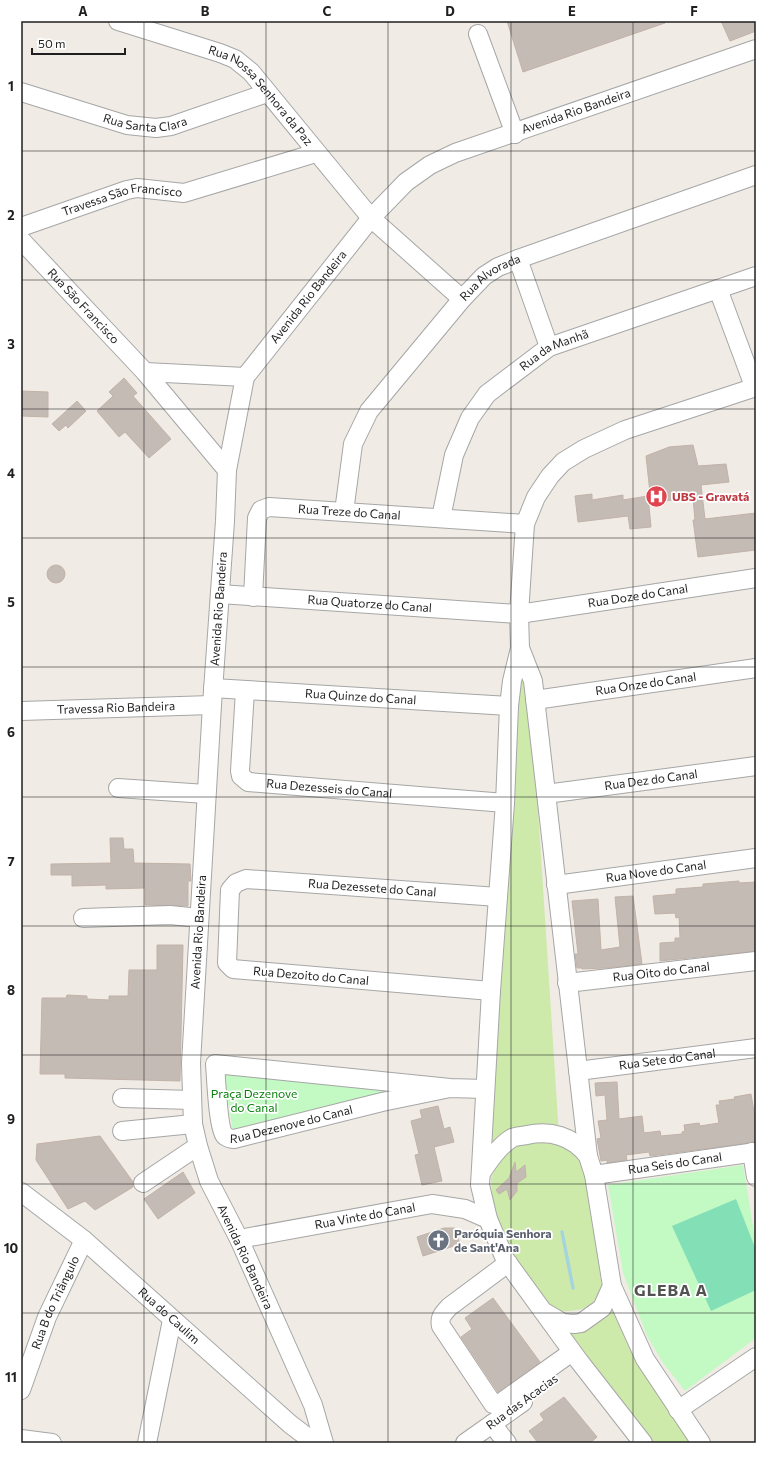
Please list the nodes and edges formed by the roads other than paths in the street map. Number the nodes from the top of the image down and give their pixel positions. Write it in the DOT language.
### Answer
graph roads {
  1 [pos="118,21"];
  2 [pos="478,34"];
  3 [pos="756,49"];
  4 [pos="21,92"];
  5 [pos="267,93"];
  6 [pos="515,134"];
  7 [pos="316,153"];
  8 [pos="756,175"];
  9 [pos="371,218"];
  10 [pos="21,227"];
  11 [pos="21,240"];
  12 [pos="518,259"];
  13 [pos="756,276"];
  14 [pos="718,289"];
  15 [pos="462,299"];
  16 [pos="549,347"];
  17 [pos="145,372"];
  18 [pos="245,377"];
  19 [pos="755,386"];
  20 [pos="227,470"];
  21 [pos="344,512"];
  22 [pos="441,518"];
  23 [pos="525,524"];
  24 [pos="756,578"];
  25 [pos="220,594"];
  26 [pos="253,597"];
  27 [pos="519,614"];
  28 [pos="520,648"];
  29 [pos="756,668"];
  30 [pos="245,691"];
  31 [pos="212,697"];
  32 [pos="535,700"];
  33 [pos="509,706"];
  34 [pos="21,710"];
  35 [pos="538,726"];
  36 [pos="508,728"];
  37 [pos="756,766"];
  38 [pos="118,788"];
  39 [pos="206,794"];
  40 [pos="546,794"];
  41 [pos="505,803"];
  42 [pos="756,858"];
  43 [pos="246,879"];
  44 [pos="556,885"];
  45 [pos="498,898"];
  46 [pos="199,916"];
  47 [pos="230,916"];
  48 [pos="83,918"];
  49 [pos="756,961"];
  50 [pos="567,983"];
  51 [pos="491,991"];
  52 [pos="756,1048"];
  53 [pos="578,1071"];
  54 [pos="450,1088"];
  55 [pos="485,1089"];
  56 [pos="122,1098"];
  57 [pos="192,1100"];
  58 [pos="194,1124"];
  59 [pos="122,1131"];
  60 [pos="198,1146"];
  61 [pos="754,1152"];
  62 [pos="588,1156"];
  63 [pos="481,1174"];
  64 [pos="594,1175"];
  65 [pos="756,1177"];
  66 [pos="142,1183"];
  67 [pos="21,1192"];
  68 [pos="488,1219"];
  69 [pos="239,1239"];
  70 [pos="84,1240"];
  71 [pos="508,1263"];
  72 [pos="612,1286"];
  73 [pos="542,1311"];
  74 [pos="172,1320"];
  75 [pos="576,1357"];
  76 [pos="756,1357"];
  77 [pos="21,1390"];
  78 [pos="678,1410"];
  79 [pos="492,1424"];
  80 [pos="21,1439"];
  81 [pos="52,1443"];
  82 [pos="147,1443"];
  83 [pos="315,1443"];
  84 [pos="324,1443"];
  85 [pos="465,1443"];
  86 [pos="507,1443"];
  87 [pos="643,1443"];
  88 [pos="701,1443"];
  1 -- 5 [label="street, Rua Nossa Senhora da Paz"];
  2 -- 6 [label="street"];
  3 -- 6 [label="street, Avenida Rio Bandeira"];
  4 -- 5 [label="street, Rua Santa Clara"];
  5 -- 7 [label="street, Rua Nossa Senhora da Paz"];
  6 -- 9 [label="street, Avenida Rio Bandeira"];
  7 -- 9 [label="street, Rua Nossa Senhora da Paz"];
  7 -- 10 [label="street, Travessa São Francisco"];
  8 -- 12 [label="street, Rua Alvorada"];
  9 -- 15 [label="street, Rua Nossa Senhora da Paz"];
  9 -- 18 [label="street, Avenida Rio Bandeira"];
  11 -- 17 [label="street, Rua São Francisco"];
  12 -- 15 [label="street, Rua Alvorada"];
  12 -- 16 [label="street"];
  13 -- 14 [label="street, Rua da Manhã"];
  14 -- 16 [label="street, Rua da Manhã"];
  14 -- 19 [label="street"];
  15 -- 21 [label="street, Rua Alvorada"];
  16 -- 22 [label="street, Rua da Manhã"];
  17 -- 18 [label="street"];
  17 -- 20 [label="street, Rua São Francisco"];
  18 -- 20 [label="street, Avenida Rio Bandeira"];
  19 -- 23 [label="street"];
  20 -- 25 [label="street, Avenida Rio Bandeira"];
  21 -- 22 [label="street, Rua Treze do Canal"];
  21 -- 26 [label="street, Rua Treze do Canal"];
  22 -- 23 [label="street, Rua Treze do Canal"];
  23 -- 27 [label="street"];
  24 -- 27 [label="street, Rua Doze do Canal"];
  25 -- 26 [label="street, Rua Quatorze do Canal"];
  25 -- 31 [label="street, Avenida Rio Bandeira"];
  26 -- 27 [label="street, Rua Quatorze do Canal"];
  27 -- 28 [label="street"];
  28 -- 32 [label="street"];
  28 -- 33 [label="street"];
  29 -- 32 [label="street, Rua Onze do Canal"];
  30 -- 31 [label="street, Rua Quinze do Canal"];
  30 -- 33 [label="street, Rua Quinze do Canal"];
  30 -- 41 [label="street, Rua Dezesseis do Canal"];
  31 -- 34 [label="street, Travessa Rio Bandeira"];
  31 -- 39 [label="street, Avenida Rio Bandeira"];
  32 -- 35 [label="street"];
  33 -- 36 [label="street"];
  35 -- 36 [label="street"];
  35 -- 40 [label="street"];
  36 -- 41 [label="street"];
  37 -- 40 [label="street, Rua Dez do Canal"];
  38 -- 39 [label="street"];
  39 -- 46 [label="street, Avenida Rio Bandeira"];
  40 -- 44 [label="street"];
  41 -- 45 [label="street"];
  42 -- 44 [label="street, Rua Nove do Canal"];
  43 -- 45 [label="street, Rua Dezessete do Canal"];
  43 -- 47 [label="street, Rua Dezoito do Canal"];
  44 -- 50 [label="street"];
  45 -- 51 [label="street"];
  46 -- 47 [label="street"];
  46 -- 48 [label="street"];
  46 -- 57 [label="street, Avenida Rio Bandeira"];
  47 -- 51 [label="street, Rua Dezoito do Canal"];
  49 -- 50 [label="street, Rua Oito do Canal"];
  50 -- 53 [label="street"];
  51 -- 55 [label="street"];
  52 -- 53 [label="street, Rua Sete do Canal"];
  53 -- 62 [label="street"];
  54 -- 54 [label="street, Rua Dezenove do Canal"];
  54 -- 55 [label="street, Rua Dezenove do Canal"];
  55 -- 63 [label="street"];
  56 -- 57 [label="street"];
  57 -- 58 [label="street, Avenida Rio Bandeira"];
  58 -- 59 [label="street"];
  58 -- 60 [label="street, Avenida Rio Bandeira"];
  60 -- 66 [label="street"];
  60 -- 69 [label="street, Avenida Rio Bandeira"];
  61 -- 64 [label="street, Rua Seis do Canal"];
  61 -- 65 [label="street"];
  62 -- 63 [label="street"];
  62 -- 64 [label="street"];
  63 -- 68 [label="street"];
  64 -- 72 [label="street"];
  67 -- 70 [label="street, Rua do Caulim"];
  68 -- 69 [label="street, Rua Vinte do Canal"];
  68 -- 71 [label="street"];
  69 -- 84 [label="street, Avenida Rio Bandeira"];
  70 -- 74 [label="street, Rua do Caulim"];
  70 -- 77 [label="street, Rua B do Triângulo"];
  71 -- 73 [label="street"];
  71 -- 75 [label="street"];
  72 -- 73 [label="street"];
  72 -- 78 [label="street"];
  73 -- 75 [label="street"];
  74 -- 82 [label="street"];
  74 -- 83 [label="street, Rua do Caulim"];
  75 -- 79 [label="street, Rua das Acacias"];
  75 -- 87 [label="street"];
  76 -- 78 [label="street"];
  78 -- 88 [label="street"];
  79 -- 85 [label="street, Rua das Acacias"];
  79 -- 86 [label="street"];
  80 -- 81 [label="street"];
}
